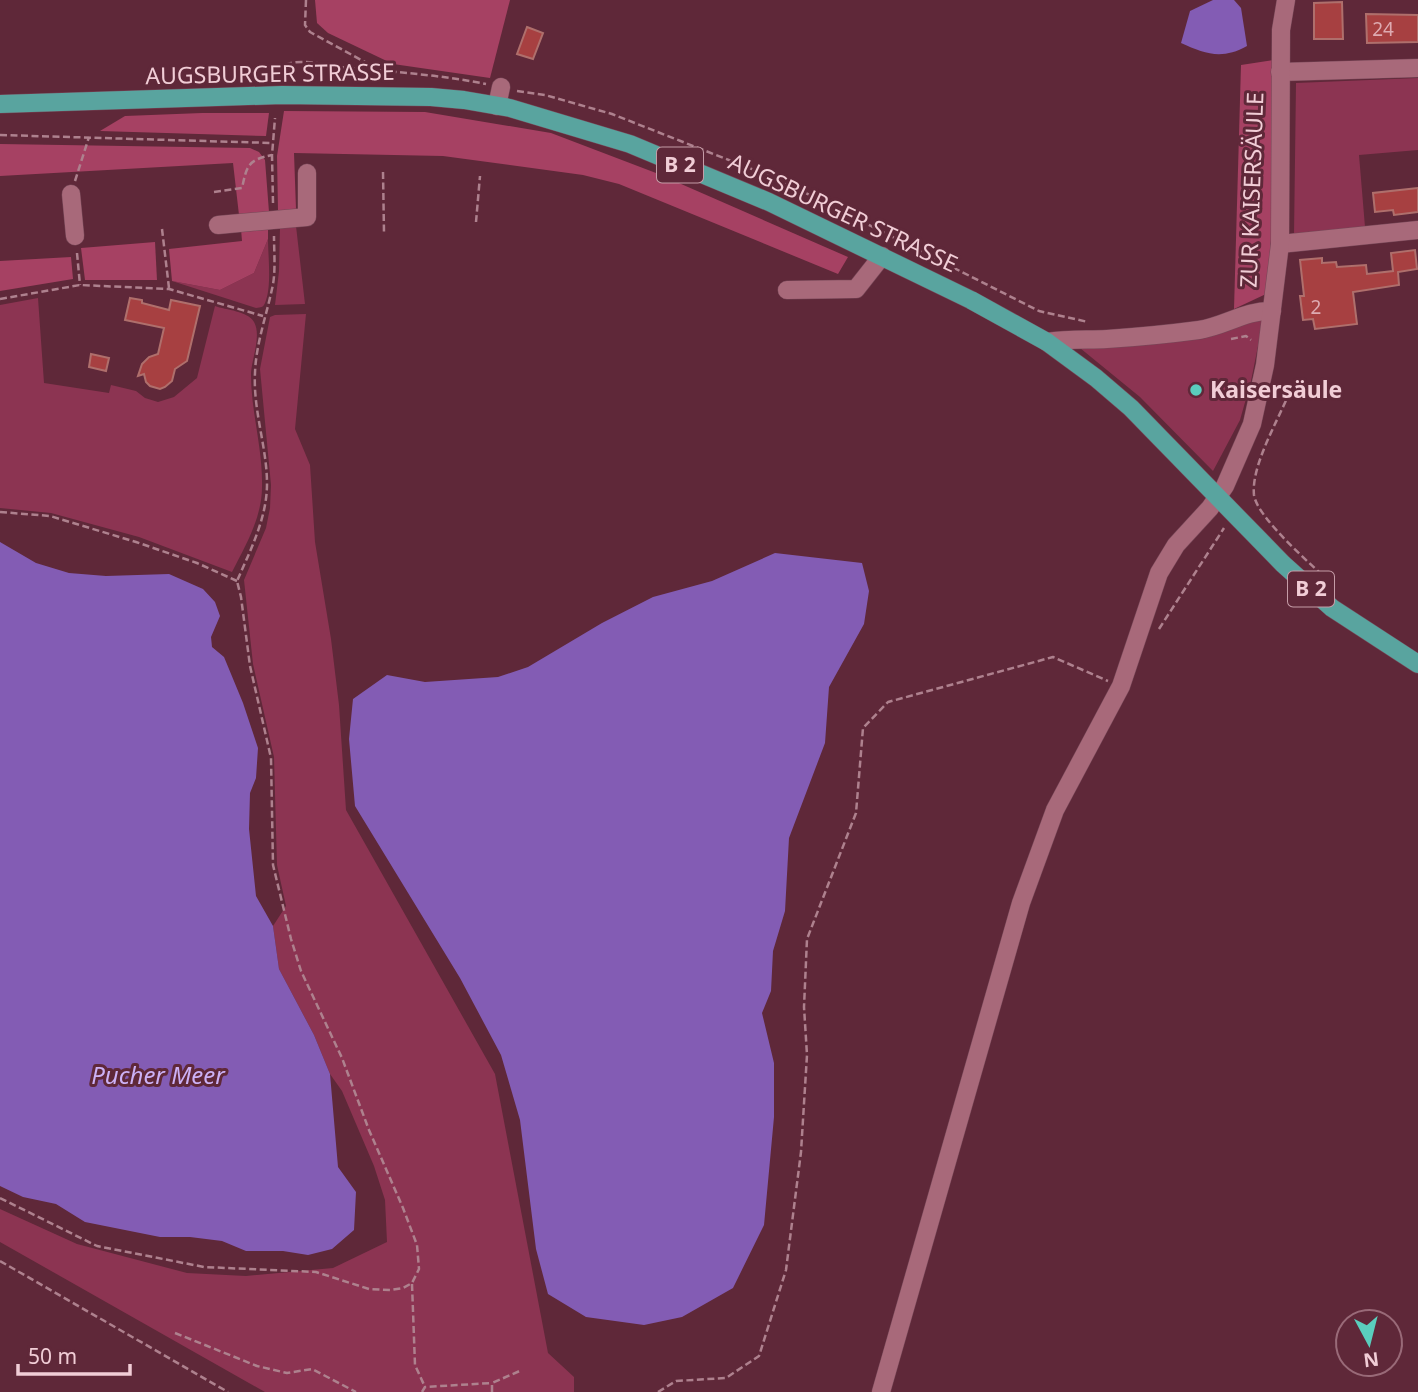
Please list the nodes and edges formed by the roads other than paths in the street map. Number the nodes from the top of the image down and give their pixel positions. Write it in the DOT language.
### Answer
graph roads {
  1 [pos="1286,0"];
  2 [pos="1418,68"];
  3 [pos="1280,72"];
  4 [pos="501,87"];
  5 [pos="0,104"];
  6 [pos="496,106"];
  7 [pos="307,173"];
  8 [pos="71,194"];
  9 [pos="218,225"];
  10 [pos="1418,230"];
  11 [pos="75,236"];
  12 [pos="1280,244"];
  13 [pos="882,257"];
  14 [pos="787,290"];
  15 [pos="1272,311"];
  16 [pos="1047,342"];
  17 [pos="1217,498"];
  18 [pos="1418,664"];
  19 [pos="881,1392"];
  1 -- 3 [label="street, ZUR KAISERSÄULE"];
  2 -- 3 [label="street"];
  3 -- 12 [label="street, ZUR KAISERSÄULE"];
  4 -- 6 [label="street"];
  5 -- 6 [label="main road, AUGSBURGER STRASSE / B 2"];
  6 -- 13 [label="main road, AUGSBURGER STRASSE / B 2"];
  7 -- 9 [label="street"];
  8 -- 11 [label="street"];
  10 -- 12 [label="street"];
  12 -- 15 [label="street, ZUR KAISERSÄULE"];
  13 -- 14 [label="street"];
  13 -- 16 [label="main road, AUGSBURGER STRASSE / B 2"];
  15 -- 16 [label="street"];
  15 -- 17 [label="street, ZUR KAISERSÄULE"];
  16 -- 17 [label="main road, AUGSBURGER STRASSE / B 2"];
  17 -- 18 [label="main road, AUGSBURGER STRASSE / B 2"];
  17 -- 19 [label="street, ZUR KAISERSÄULE"];
}
